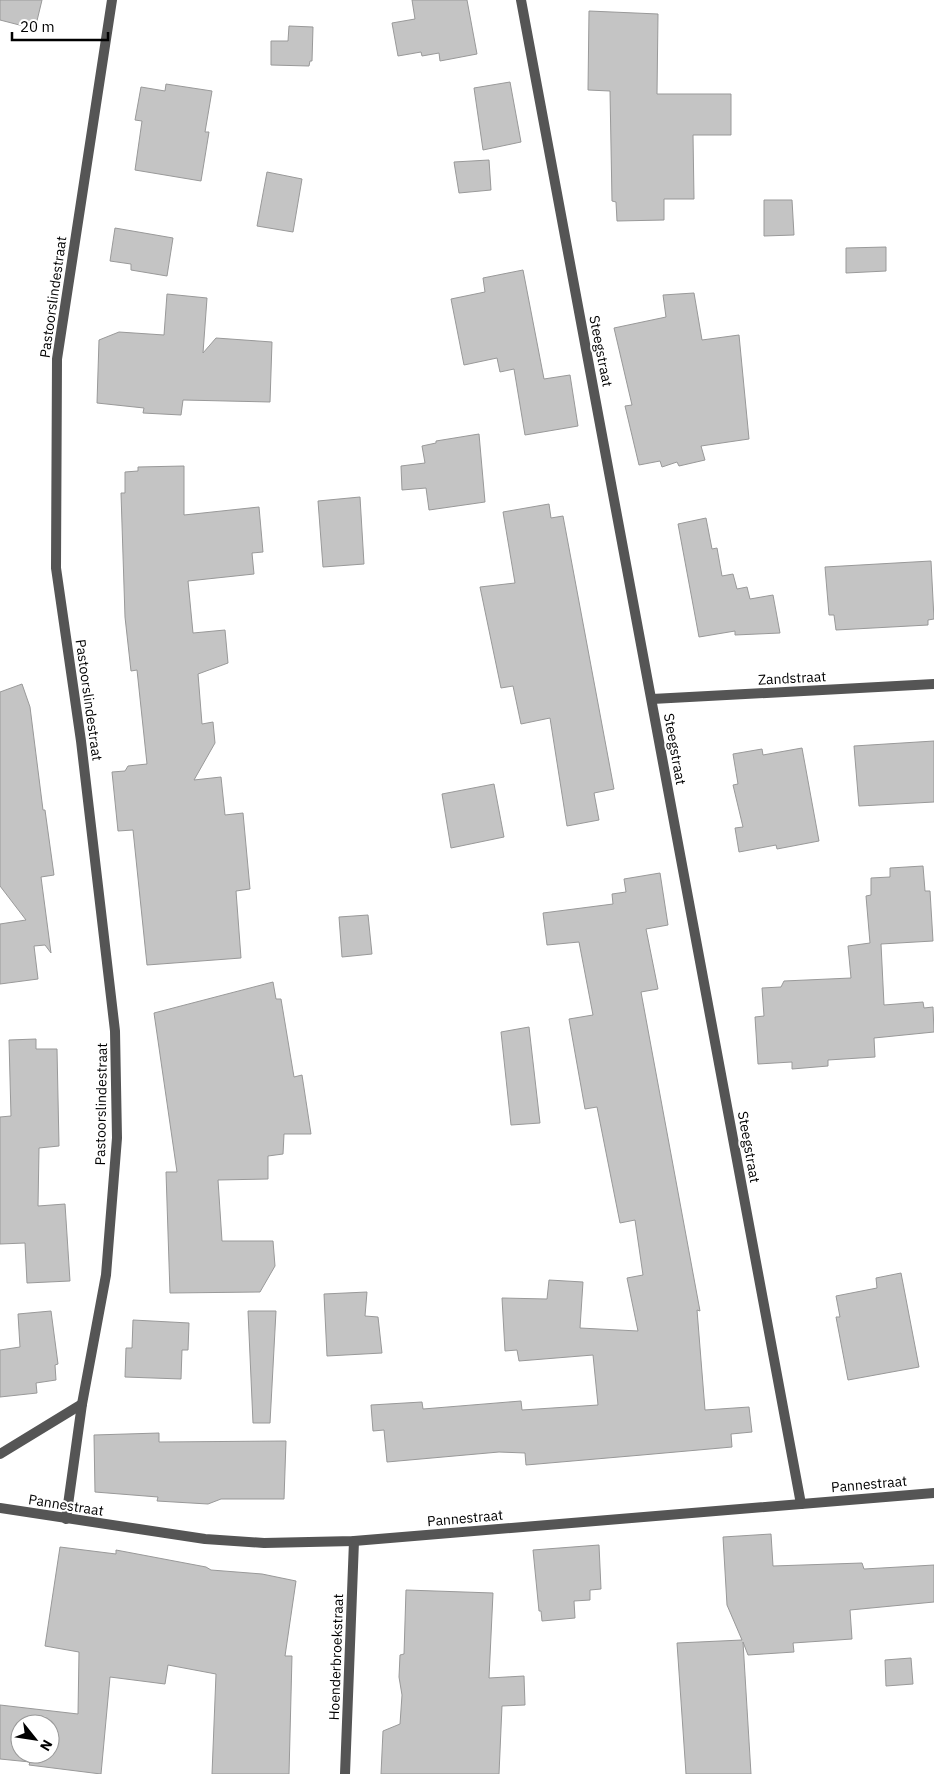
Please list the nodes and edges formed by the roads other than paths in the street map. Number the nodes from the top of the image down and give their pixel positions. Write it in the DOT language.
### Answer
graph roads {
  1 [pos="112,0"];
  2 [pos="521,0"];
  3 [pos="934,684"];
  4 [pos="652,699"];
  5 [pos="82,1404"];
  6 [pos="0,1454"];
  7 [pos="934,1493"];
  8 [pos="801,1504"];
  9 [pos="0,1508"];
  10 [pos="66,1519"];
  11 [pos="354,1541"];
  12 [pos="345,1774"];
  1 -- 5 [label="street, Pastoorslindestraat"];
  2 -- 4 [label="street, Steegstraat"];
  3 -- 4 [label="street, Zandstraat"];
  4 -- 8 [label="street, Steegstraat"];
  5 -- 6 [label="street"];
  5 -- 10 [label="street, Pastoorslindestraat"];
  7 -- 8 [label="street, Pannestraat"];
  8 -- 11 [label="street, Pannestraat"];
  9 -- 10 [label="street, Pannestraat"];
  10 -- 11 [label="street, Pannestraat"];
  11 -- 12 [label="street, Hoenderbroekstraat"];
}
